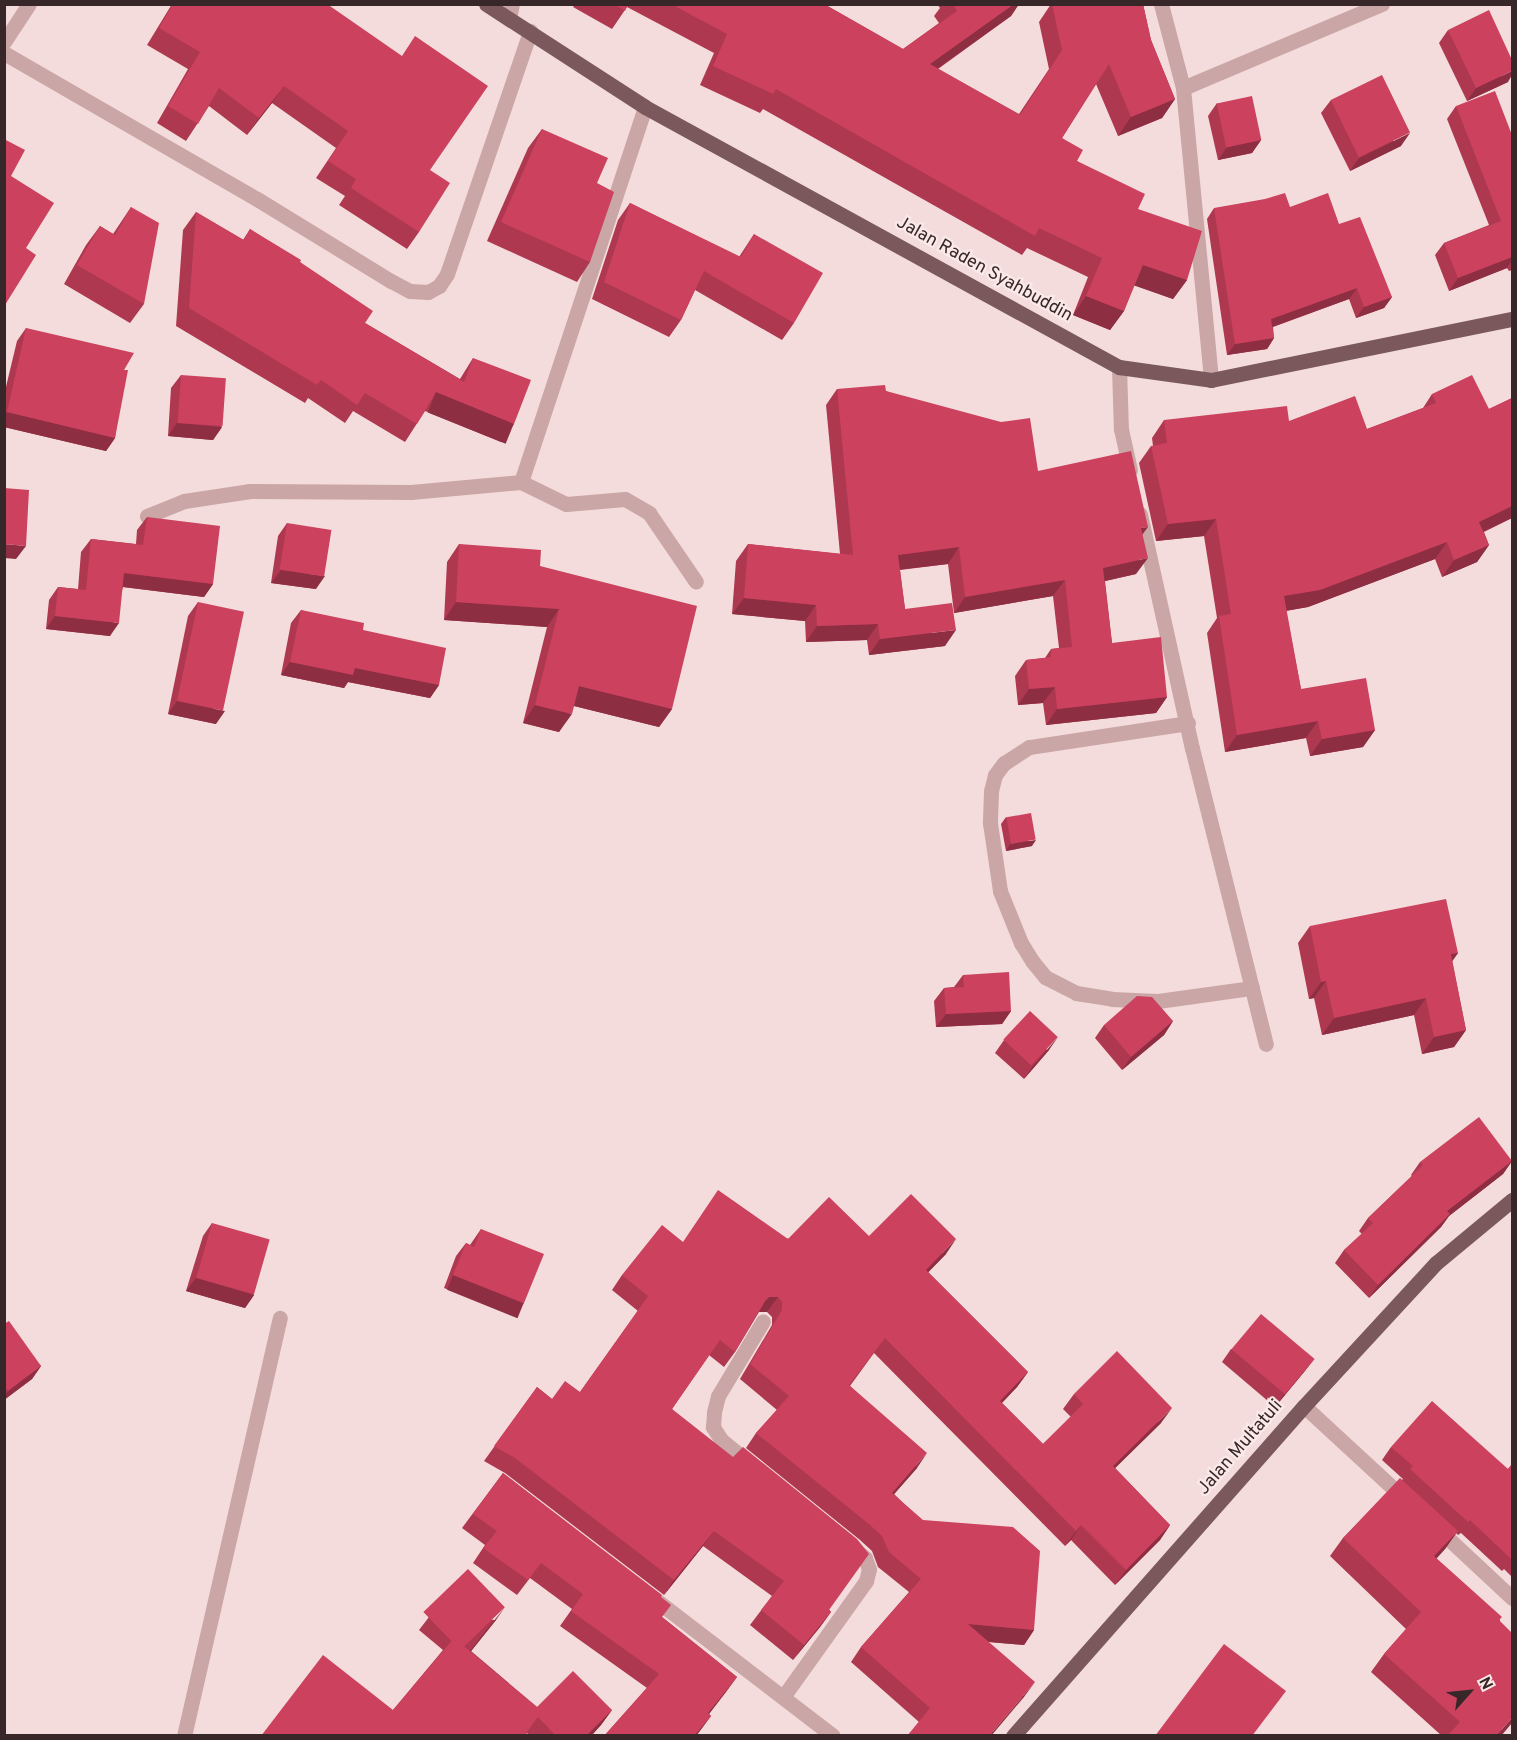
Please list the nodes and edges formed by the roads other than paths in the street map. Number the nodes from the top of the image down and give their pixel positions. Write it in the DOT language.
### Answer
graph roads {
  1 [pos="29,4"];
  2 [pos="486,4"];
  3 [pos="1161,4"];
  4 [pos="1382,4"];
  5 [pos="511,12"];
  6 [pos="530,31"];
  7 [pos="4,42"];
  8 [pos="4,53"];
  9 [pos="1183,88"];
  10 [pos="645,106"];
  11 [pos="1512,319"];
  12 [pos="1119,367"];
  13 [pos="1211,380"];
  14 [pos="521,482"];
  15 [pos="147,516"];
  16 [pos="696,582"];
  17 [pos="1188,723"];
  18 [pos="1252,988"];
  19 [pos="1266,1044"];
  20 [pos="1512,1200"];
  21 [pos="280,1318"];
  22 [pos="763,1321"];
  23 [pos="1304,1406"];
  24 [pos="765,1476"];
  25 [pos="844,1540"];
  26 [pos="641,1588"];
  27 [pos="1512,1598"];
  28 [pos="783,1697"];
  29 [pos="184,1736"];
  30 [pos="832,1736"];
  31 [pos="1013,1736"];
  1 -- 7 [label="street"];
  2 -- 5 [label="main road, Jalan Raden Syahbuddin"];
  3 -- 9 [label="street"];
  4 -- 9 [label="street"];
  5 -- 6 [label="main road, Jalan Raden Syahbuddin"];
  6 -- 8 [label="street"];
  6 -- 10 [label="main road, Jalan Raden Syahbuddin"];
  9 -- 13 [label="street"];
  10 -- 12 [label="main road, Jalan Raden Syahbuddin"];
  10 -- 14 [label="street"];
  11 -- 13 [label="main road, Jalan Raden Syahbuddin"];
  12 -- 13 [label="main road, Jalan Raden Syahbuddin"];
  12 -- 17 [label="street"];
  14 -- 15 [label="street"];
  14 -- 16 [label="street"];
  17 -- 18 [label="street"];
  17 -- 18 [label="street"];
  18 -- 19 [label="street"];
  20 -- 23 [label="main road, Jalan Multatuli"];
  21 -- 29 [label="street"];
  22 -- 24 [label="street"];
  23 -- 27 [label="street"];
  23 -- 31 [label="main road, Jalan Multatuli"];
  25 -- 28 [label="street"];
  26 -- 28 [label="street"];
  28 -- 30 [label="street"];
}
